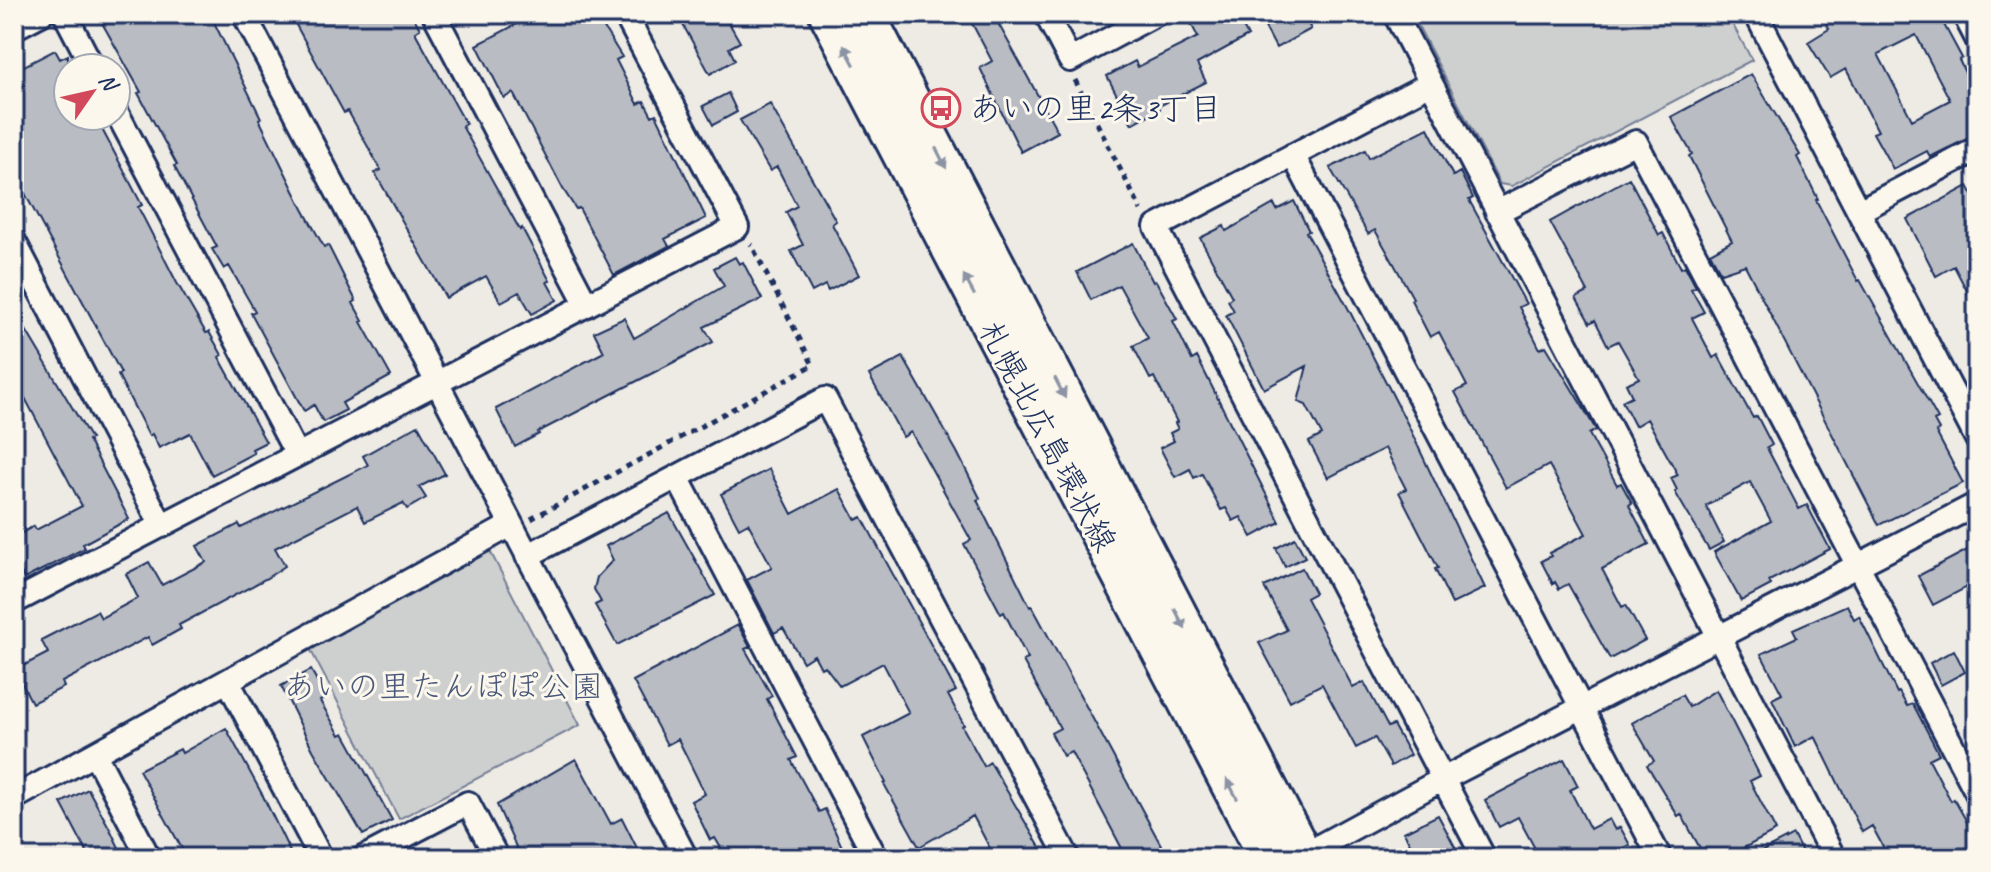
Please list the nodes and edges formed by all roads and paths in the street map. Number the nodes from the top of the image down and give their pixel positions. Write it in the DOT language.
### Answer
graph roads {
  1 [pos="41,14"];
  2 [pos="65,14"];
  3 [pos="244,14"];
  4 [pos="434,14"];
  5 [pos="625,14"];
  6 [pos="828,14"];
  7 [pos="866,14"];
  8 [pos="1046,14"];
  9 [pos="1156,14"];
  10 [pos="1395,14"];
  11 [pos="1756,14"];
  12 [pos="1964,14"];
  13 [pos="14,28"];
  14 [pos="1977,39"];
  15 [pos="85,52"];
  16 [pos="1073,76"];
  17 [pos="1431,83"];
  18 [pos="127,132"];
  19 [pos="1977,149"];
  20 [pos="1293,155"];
  21 [pos="1859,211"];
  22 [pos="1497,212"];
  23 [pos="1143,214"];
  24 [pos="14,241"];
  25 [pos="750,243"];
  26 [pos="587,305"];
  27 [pos="437,383"];
  28 [pos="1977,439"];
  29 [pos="297,455"];
  30 [pos="677,477"];
  31 [pos="1977,504"];
  32 [pos="521,522"];
  33 [pos="162,526"];
  34 [pos="527,556"];
  35 [pos="1856,566"];
  36 [pos="14,602"];
  37 [pos="1718,638"];
  38 [pos="228,681"];
  39 [pos="1582,708"];
  40 [pos="95,754"];
  41 [pos="1443,779"];
  42 [pos="1977,793"];
  43 [pos="14,798"];
  44 [pos="1292,857"];
  45 [pos="149,858"];
  46 [pos="321,858"];
  47 [pos="363,858"];
  48 [pos="497,858"];
  49 [pos="686,858"];
  50 [pos="876,858"];
  51 [pos="1068,858"];
  52 [pos="1484,858"];
  53 [pos="1660,858"];
  54 [pos="1834,858"];
  1 -- 13 [label="street"];
  2 -- 15 [label="street"];
  3 -- 27 [label="street"];
  4 -- 26 [label="street"];
  5 -- 26 [label="street"];
  44 -- 6 [label="main road, 札幌北広島環状線, one-way"];
  7 -- 44 [label="main road, 札幌北広島環状線, one-way"];
  8 -- 9 [label="street"];
  10 -- 17 [label="street"];
  11 -- 21 [label="street"];
  12 -- 14 [label="street"];
  16 -- 23 [label="path"];
  17 -- 20 [label="street"];
  17 -- 22 [label="street"];
  18 -- 29 [label="street"];
  19 -- 21 [label="street"];
  20 -- 39 [label="street"];
  20 -- 41 [label="street"];
  21 -- 28 [label="street"];
  22 -- 35 [label="street"];
  22 -- 37 [label="street"];
  24 -- 33 [label="street"];
  25 -- 32 [label="path"];
  26 -- 27 [label="street"];
  27 -- 29 [label="street"];
  27 -- 32 [label="street"];
  29 -- 33 [label="street"];
  30 -- 34 [label="street"];
  30 -- 50 [label="street"];
  30 -- 51 [label="street"];
  31 -- 35 [label="street"];
  32 -- 34 [label="street"];
  32 -- 38 [label="street"];
  33 -- 36 [label="street"];
  34 -- 49 [label="street"];
  35 -- 37 [label="street"];
  35 -- 42 [label="street"];
  37 -- 39 [label="street"];
  37 -- 54 [label="street"];
  38 -- 40 [label="street"];
  38 -- 46 [label="street"];
  39 -- 41 [label="street"];
  39 -- 53 [label="street"];
  40 -- 43 [label="street"];
  40 -- 45 [label="street"];
  41 -- 44 [label="street"];
  41 -- 52 [label="street"];
  47 -- 48 [label="street"];
}
